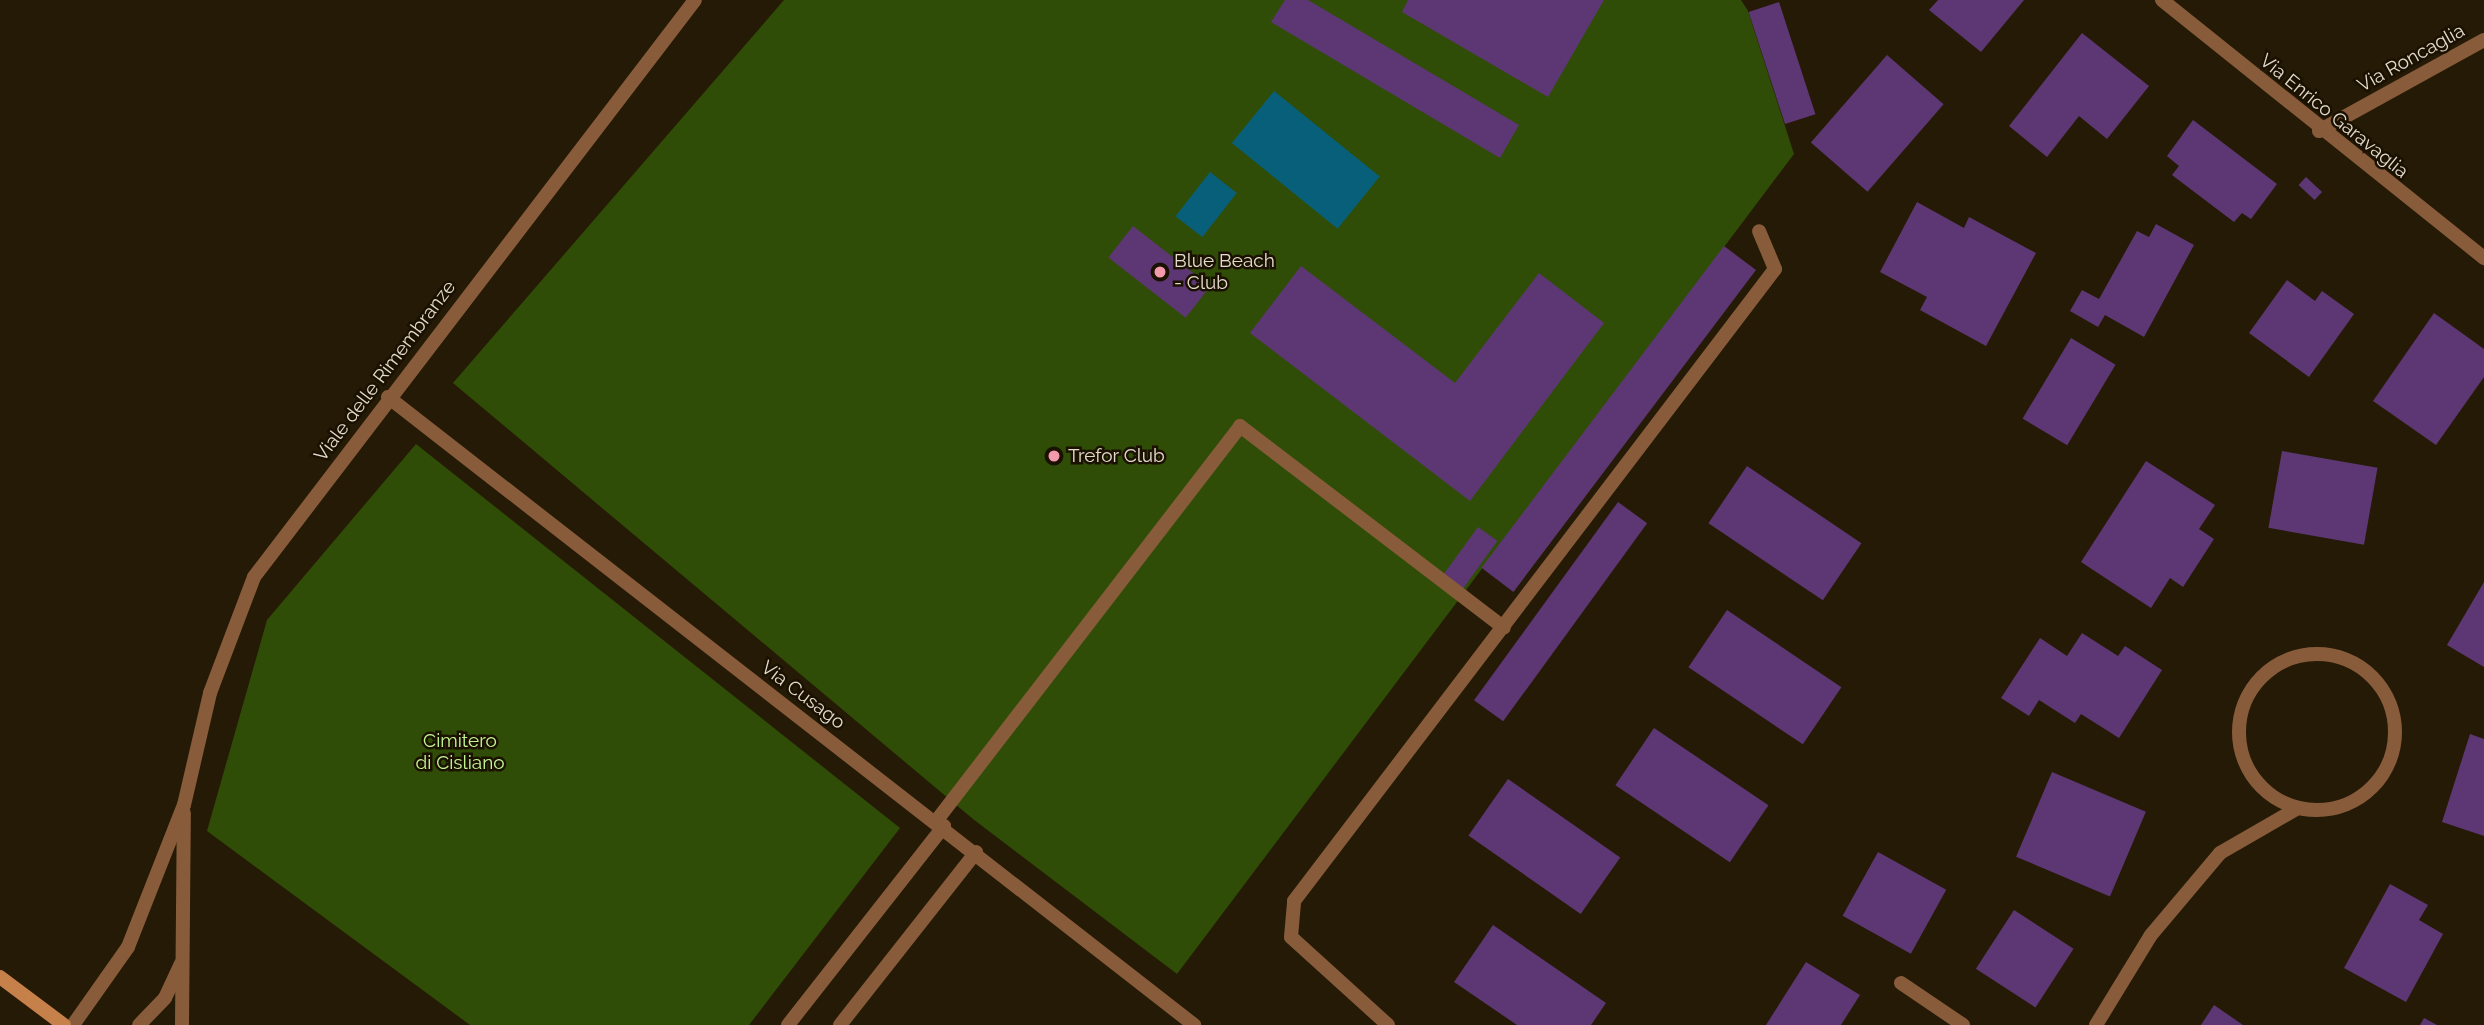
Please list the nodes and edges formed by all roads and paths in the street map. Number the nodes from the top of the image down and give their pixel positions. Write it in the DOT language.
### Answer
graph roads {
  1 [pos="695,0"];
  2 [pos="2162,0"];
  3 [pos="2484,40"];
  4 [pos="2319,131"];
  5 [pos="1759,231"];
  6 [pos="2484,244"];
  7 [pos="2468,246"];
  8 [pos="2484,258"];
  9 [pos="388,397"];
  10 [pos="1504,628"];
  11 [pos="184,805"];
  12 [pos="2298,808"];
  13 [pos="941,823"];
  14 [pos="976,852"];
  15 [pos="185,955"];
  16 [pos="0,977"];
  17 [pos="1901,983"];
  18 [pos="64,1025"];
  19 [pos="73,1025"];
  20 [pos="139,1025"];
  21 [pos="182,1025"];
  22 [pos="788,1025"];
  23 [pos="840,1025"];
  24 [pos="1194,1025"];
  25 [pos="1388,1025"];
  26 [pos="1963,1025"];
  27 [pos="2096,1025"];
  1 -- 9 [label="street, Viale delle Rimembranze"];
  2 -- 4 [label="street, Via Enrico Garavaglia"];
  3 -- 4 [label="street, Via Roncaglia"];
  4 -- 7 [label="street, Via Enrico Garavaglia"];
  5 -- 10 [label="street"];
  6 -- 7 [label="street"];
  7 -- 8 [label="street, Via Enrico Garavaglia"];
  9 -- 11 [label="street, Viale delle Rimembranze"];
  9 -- 13 [label="street, Via Cusago"];
  10 -- 13 [label="street"];
  10 -- 25 [label="street"];
  11 -- 15 [label="street, Viale delle Rimembranze"];
  11 -- 19 [label="street, Viale delle Rimembranze"];
  12 -- 12 [label="street"];
  12 -- 27 [label="street"];
  13 -- 14 [label="street, Via Cusago"];
  13 -- 22 [label="street"];
  14 -- 23 [label="street"];
  14 -- 24 [label="street, Via Cusago"];
  15 -- 20 [label="street, Viale delle Rimembranze"];
  15 -- 21 [label="street, Viale delle Rimembranze"];
  16 -- 18 [label="main road"];
  17 -- 26 [label="street"];
}
